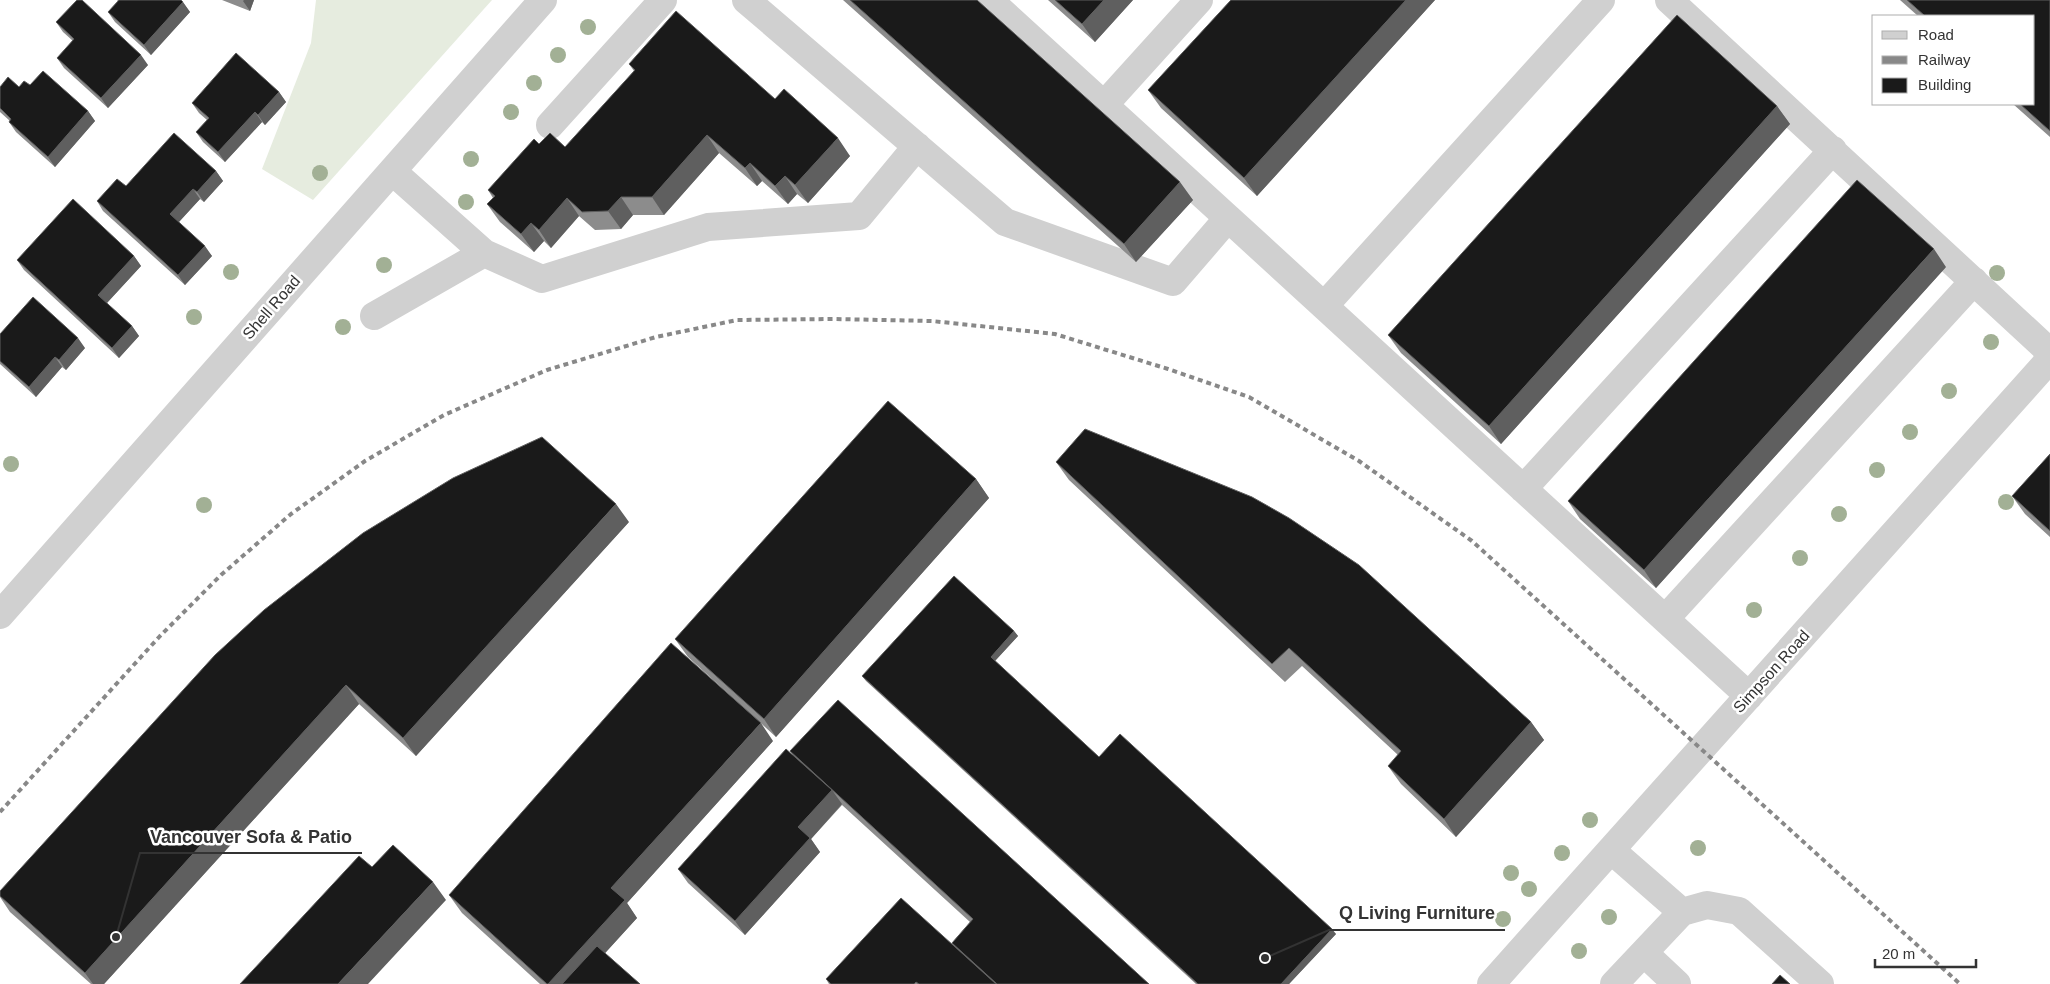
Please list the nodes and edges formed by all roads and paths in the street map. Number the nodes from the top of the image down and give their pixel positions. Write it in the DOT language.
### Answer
graph roads {
  1 [pos="543,0"];
  2 [pos="662,0"];
  3 [pos="746,0"];
  4 [pos="989,0"];
  5 [pos="1199,0"];
  6 [pos="1602,0"];
  7 [pos="1668,0"];
  8 [pos="1104,105"];
  9 [pos="550,125"];
  10 [pos="917,146"];
  11 [pos="1833,150"];
  12 [pos="392,171"];
  13 [pos="1228,218"];
  14 [pos="484,253"];
  15 [pos="1974,281"];
  16 [pos="1324,306"];
  17 [pos="374,316"];
  18 [pos="2050,352"];
  19 [pos="2050,358"];
  20 [pos="1523,489"];
  21 [pos="0,615"];
  22 [pos="1665,618"];
  23 [pos="1749,696"];
  24 [pos="1611,850"];
  25 [pos="1682,912"];
  26 [pos="1644,953"];
  27 [pos="1491,984"];
  28 [pos="1614,984"];
  29 [pos="1677,984"];
  30 [pos="1820,984"];
  1 -- 12 [label="street, Shell Road"];
  2 -- 9 [label="street"];
  3 -- 10 [label="street"];
  4 -- 8 [label="street"];
  5 -- 8 [label="street"];
  6 -- 16 [label="street"];
  7 -- 11 [label="street"];
  8 -- 13 [label="street"];
  10 -- 13 [label="street"];
  10 -- 14 [label="street"];
  11 -- 15 [label="street"];
  11 -- 20 [label="street"];
  12 -- 14 [label="street"];
  12 -- 21 [label="street, Shell Road"];
  13 -- 16 [label="street"];
  14 -- 17 [label="street"];
  15 -- 18 [label="street"];
  15 -- 22 [label="street"];
  16 -- 20 [label="street"];
  19 -- 23 [label="street, Simpson Road"];
  20 -- 22 [label="street"];
  22 -- 23 [label="street"];
  23 -- 24 [label="street, Simpson Road"];
  24 -- 25 [label="street"];
  24 -- 27 [label="street, Simpson Road"];
  25 -- 26 [label="street"];
  25 -- 30 [label="street"];
  26 -- 28 [label="street"];
  26 -- 29 [label="street"];
}
